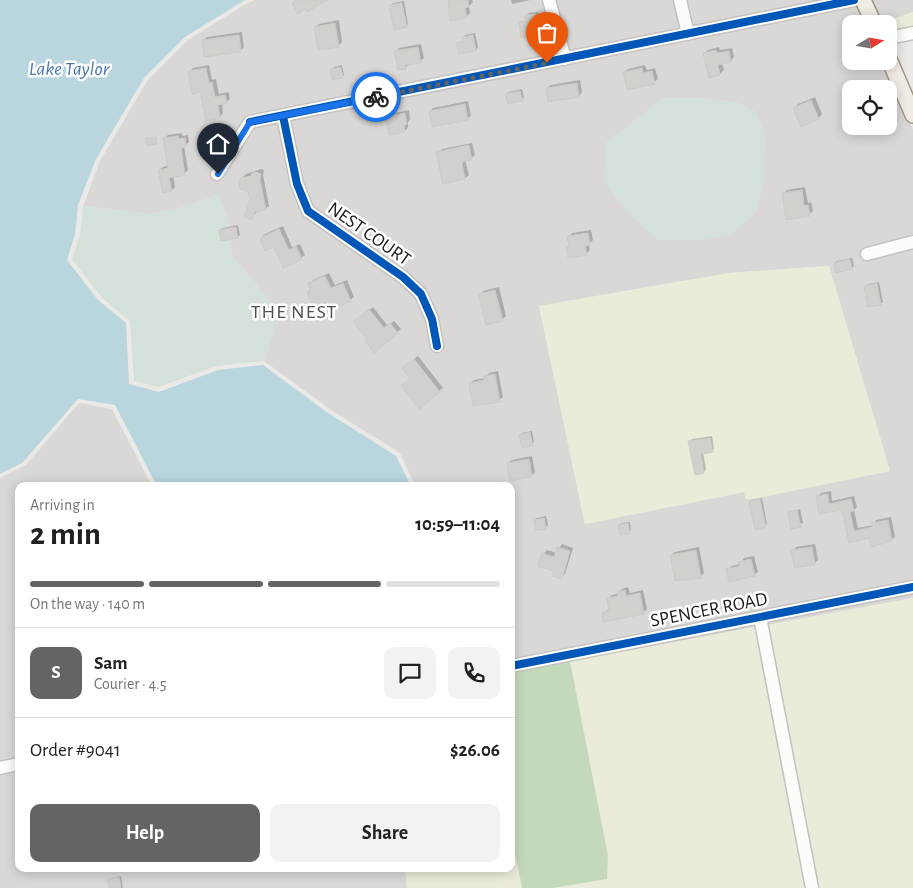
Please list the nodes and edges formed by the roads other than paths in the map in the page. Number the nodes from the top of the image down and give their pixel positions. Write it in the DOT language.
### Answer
graph roads {
  1 [pos="549,0"];
  2 [pos="680,0"];
  3 [pos="854,0"];
  4 [pos="864,0"];
  5 [pos="870,15"];
  6 [pos="913,33"];
  7 [pos="688,34"];
  8 [pos="898,36"];
  9 [pos="565,59"];
  10 [pos="894,70"];
  11 [pos="283,116"];
  12 [pos="913,116"];
  13 [pos="218,174"];
  14 [pos="913,242"];
  15 [pos="867,254"];
  16 [pos="437,346"];
  17 [pos="913,587"];
  18 [pos="760,617"];
  19 [pos="515,665"];
  20 [pos="15,765"];
  21 [pos="0,768"];
  22 [pos="812,888"];
  1 -- 9 [label="street"];
  2 -- 7 [label="street"];
  3 -- 7 [label="street"];
  4 -- 5 [label="main road"];
  6 -- 8 [label="street"];
  7 -- 9 [label="street"];
  9 -- 11 [label="street"];
  10 -- 12 [label="main road"];
  11 -- 13 [label="street"];
  11 -- 16 [label="street, NEST COURT"];
  14 -- 15 [label="street"];
  17 -- 18 [label="street, SPENCER ROAD"];
  18 -- 19 [label="street, SPENCER ROAD"];
  18 -- 22 [label="street"];
  20 -- 21 [label="street"];
}
